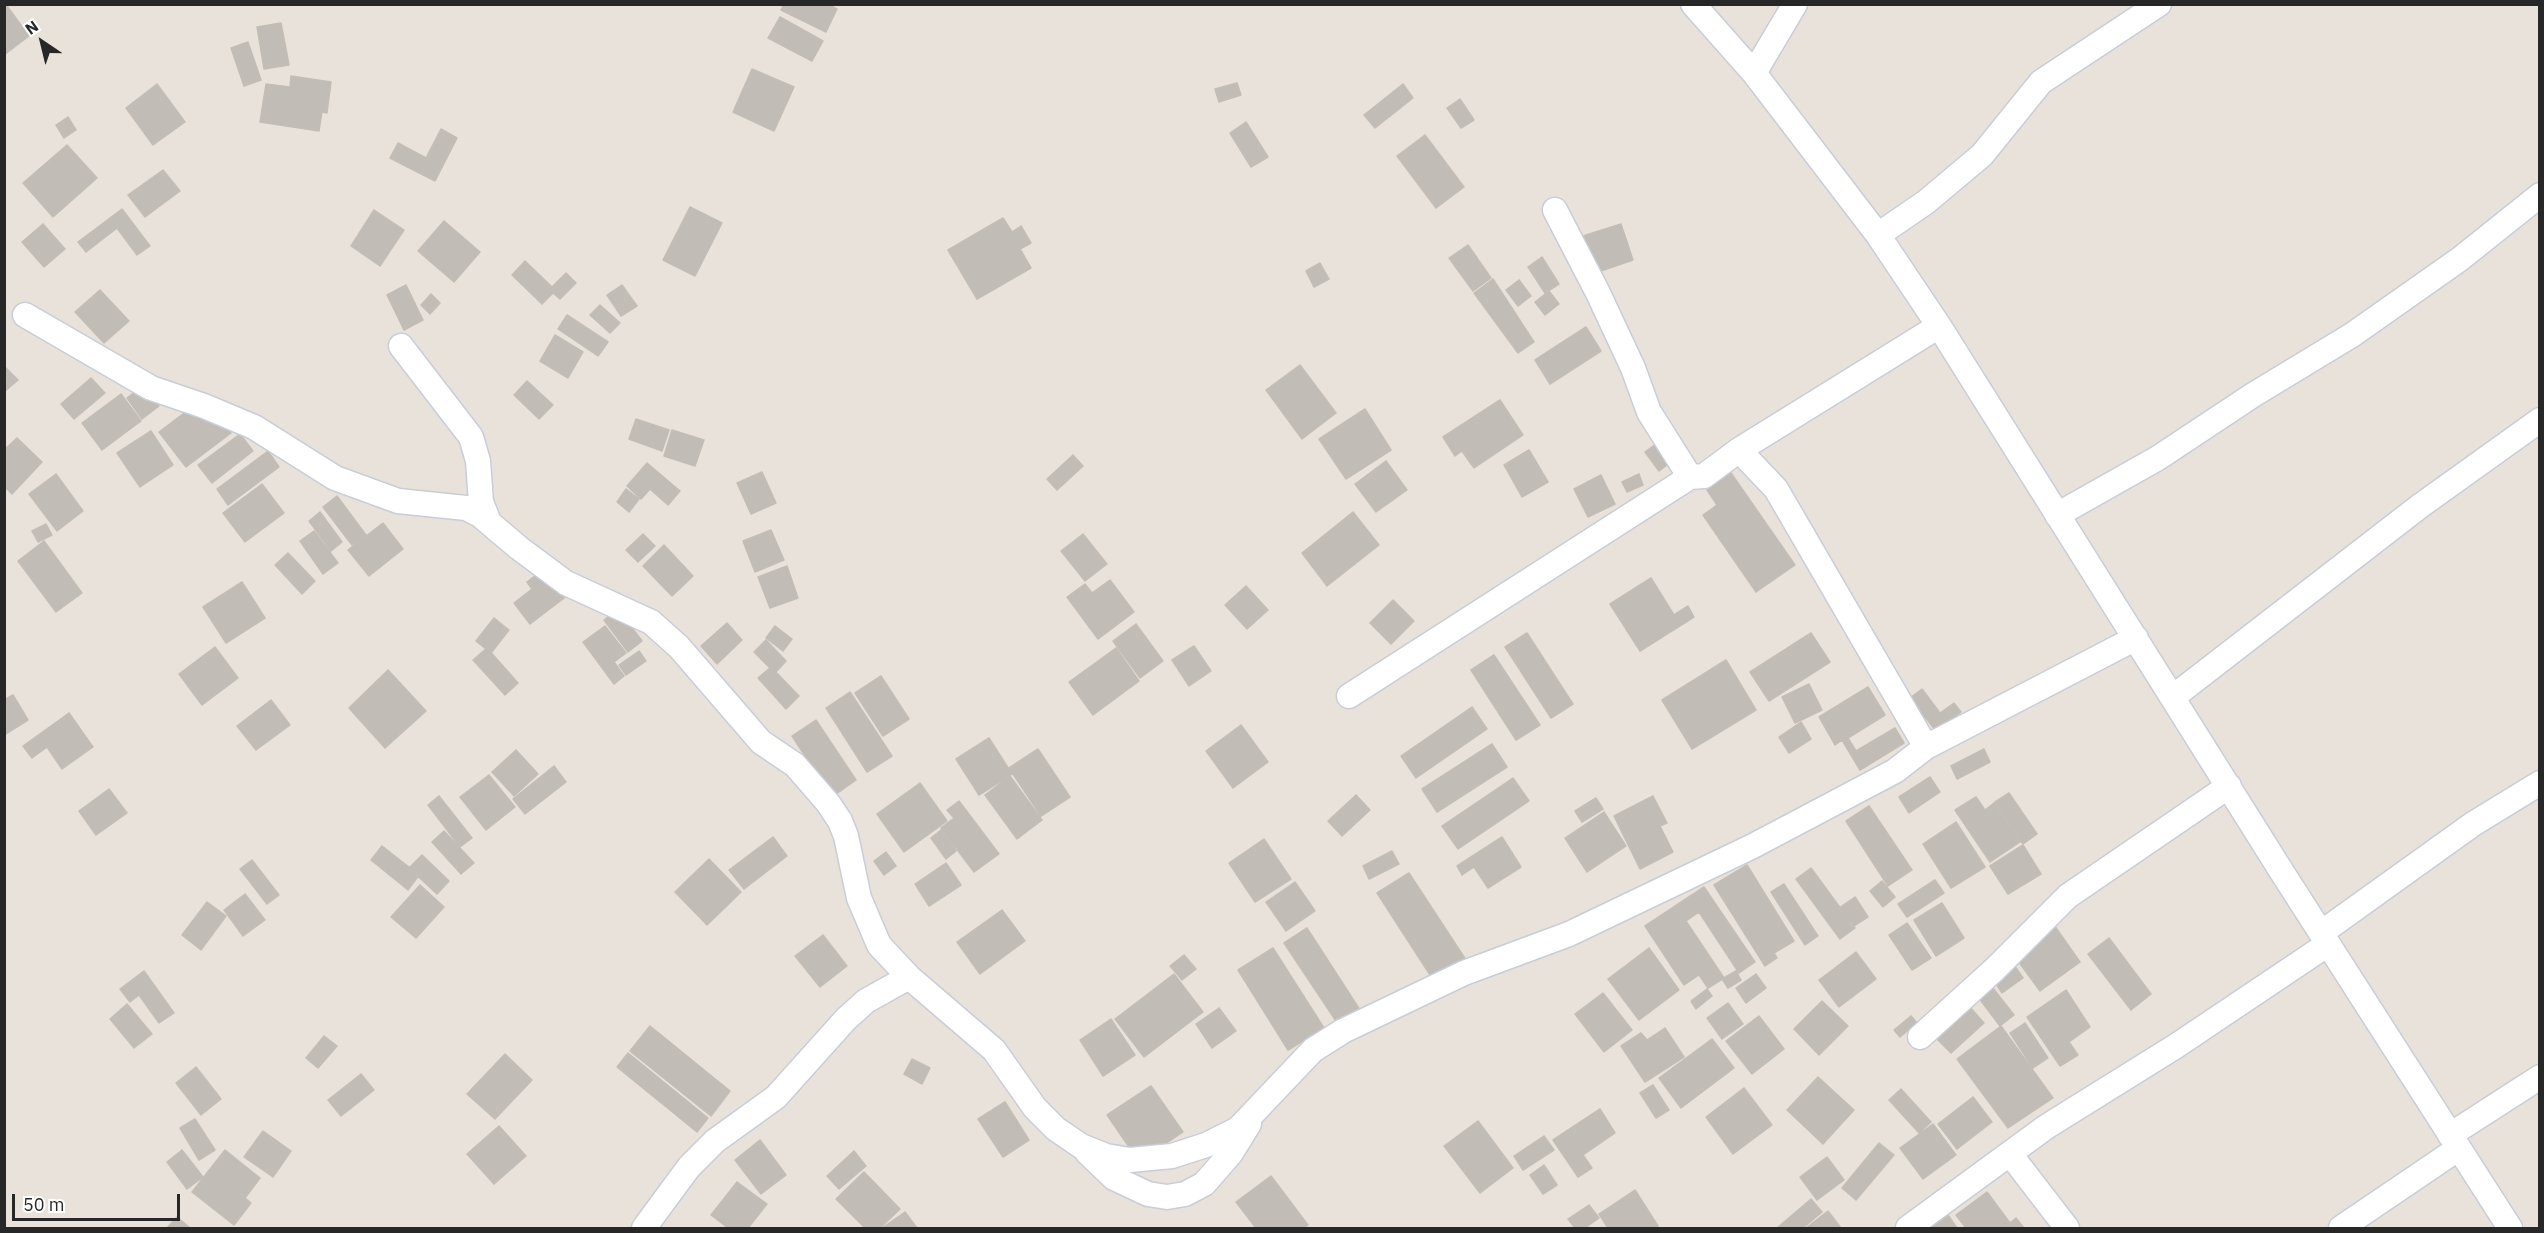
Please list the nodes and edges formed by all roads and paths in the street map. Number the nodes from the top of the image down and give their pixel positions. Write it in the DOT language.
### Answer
graph roads {
  1 [pos="1694,4"];
  2 [pos="1795,4"];
  3 [pos="2159,4"];
  4 [pos="1754,73"];
  5 [pos="2540,195"];
  6 [pos="1555,210"];
  7 [pos="1878,236"];
  8 [pos="25,315"];
  9 [pos="1939,326"];
  10 [pos="401,346"];
  11 [pos="2540,420"];
  12 [pos="1739,450"];
  13 [pos="1690,477"];
  14 [pos="2057,515"];
  15 [pos="489,522"];
  16 [pos="2136,638"];
  17 [pos="1349,696"];
  18 [pos="2173,697"];
  19 [pos="1926,747"];
  20 [pos="2540,783"];
  21 [pos="2229,786"];
  22 [pos="2325,939"];
  23 [pos="891,957"];
  24 [pos="909,977"];
  25 [pos="866,1001"];
  26 [pos="1920,1037"];
  27 [pos="2540,1077"];
  28 [pos="1254,1114"];
  29 [pos="2454,1141"];
  30 [pos="1081,1146"];
  31 [pos="2010,1154"];
  32 [pos="644,1228"];
  33 [pos="1908,1228"];
  34 [pos="2067,1228"];
  35 [pos="2341,1228"];
  36 [pos="2510,1228"];
  1 -- 4 [label="street"];
  2 -- 4 [label="street"];
  3 -- 7 [label="street"];
  4 -- 7 [label="street"];
  5 -- 14 [label="street"];
  6 -- 13 [label="street"];
  7 -- 9 [label="street"];
  8 -- 15 [label="street"];
  9 -- 12 [label="street"];
  9 -- 14 [label="street"];
  10 -- 15 [label="street"];
  11 -- 18 [label="street"];
  12 -- 13 [label="street"];
  12 -- 19 [label="street"];
  13 -- 17 [label="street"];
  14 -- 16 [label="street"];
  15 -- 23 [label="street"];
  16 -- 18 [label="street"];
  16 -- 19 [label="street"];
  18 -- 21 [label="street"];
  19 -- 28 [label="street"];
  20 -- 22 [label="street"];
  21 -- 22 [label="street"];
  21 -- 26 [label="street"];
  22 -- 29 [label="street"];
  22 -- 31 [label="street"];
  23 -- 24 [label="street"];
  23 -- 25 [label="street"];
  24 -- 25 [label="street"];
  24 -- 30 [label="street"];
  25 -- 32 [label="street"];
  27 -- 29 [label="street"];
  28 -- 30 [label="street"];
  28 -- 30 [label="street"];
  29 -- 35 [label="street"];
  29 -- 36 [label="street"];
  31 -- 33 [label="street"];
  31 -- 34 [label="street"];
}
